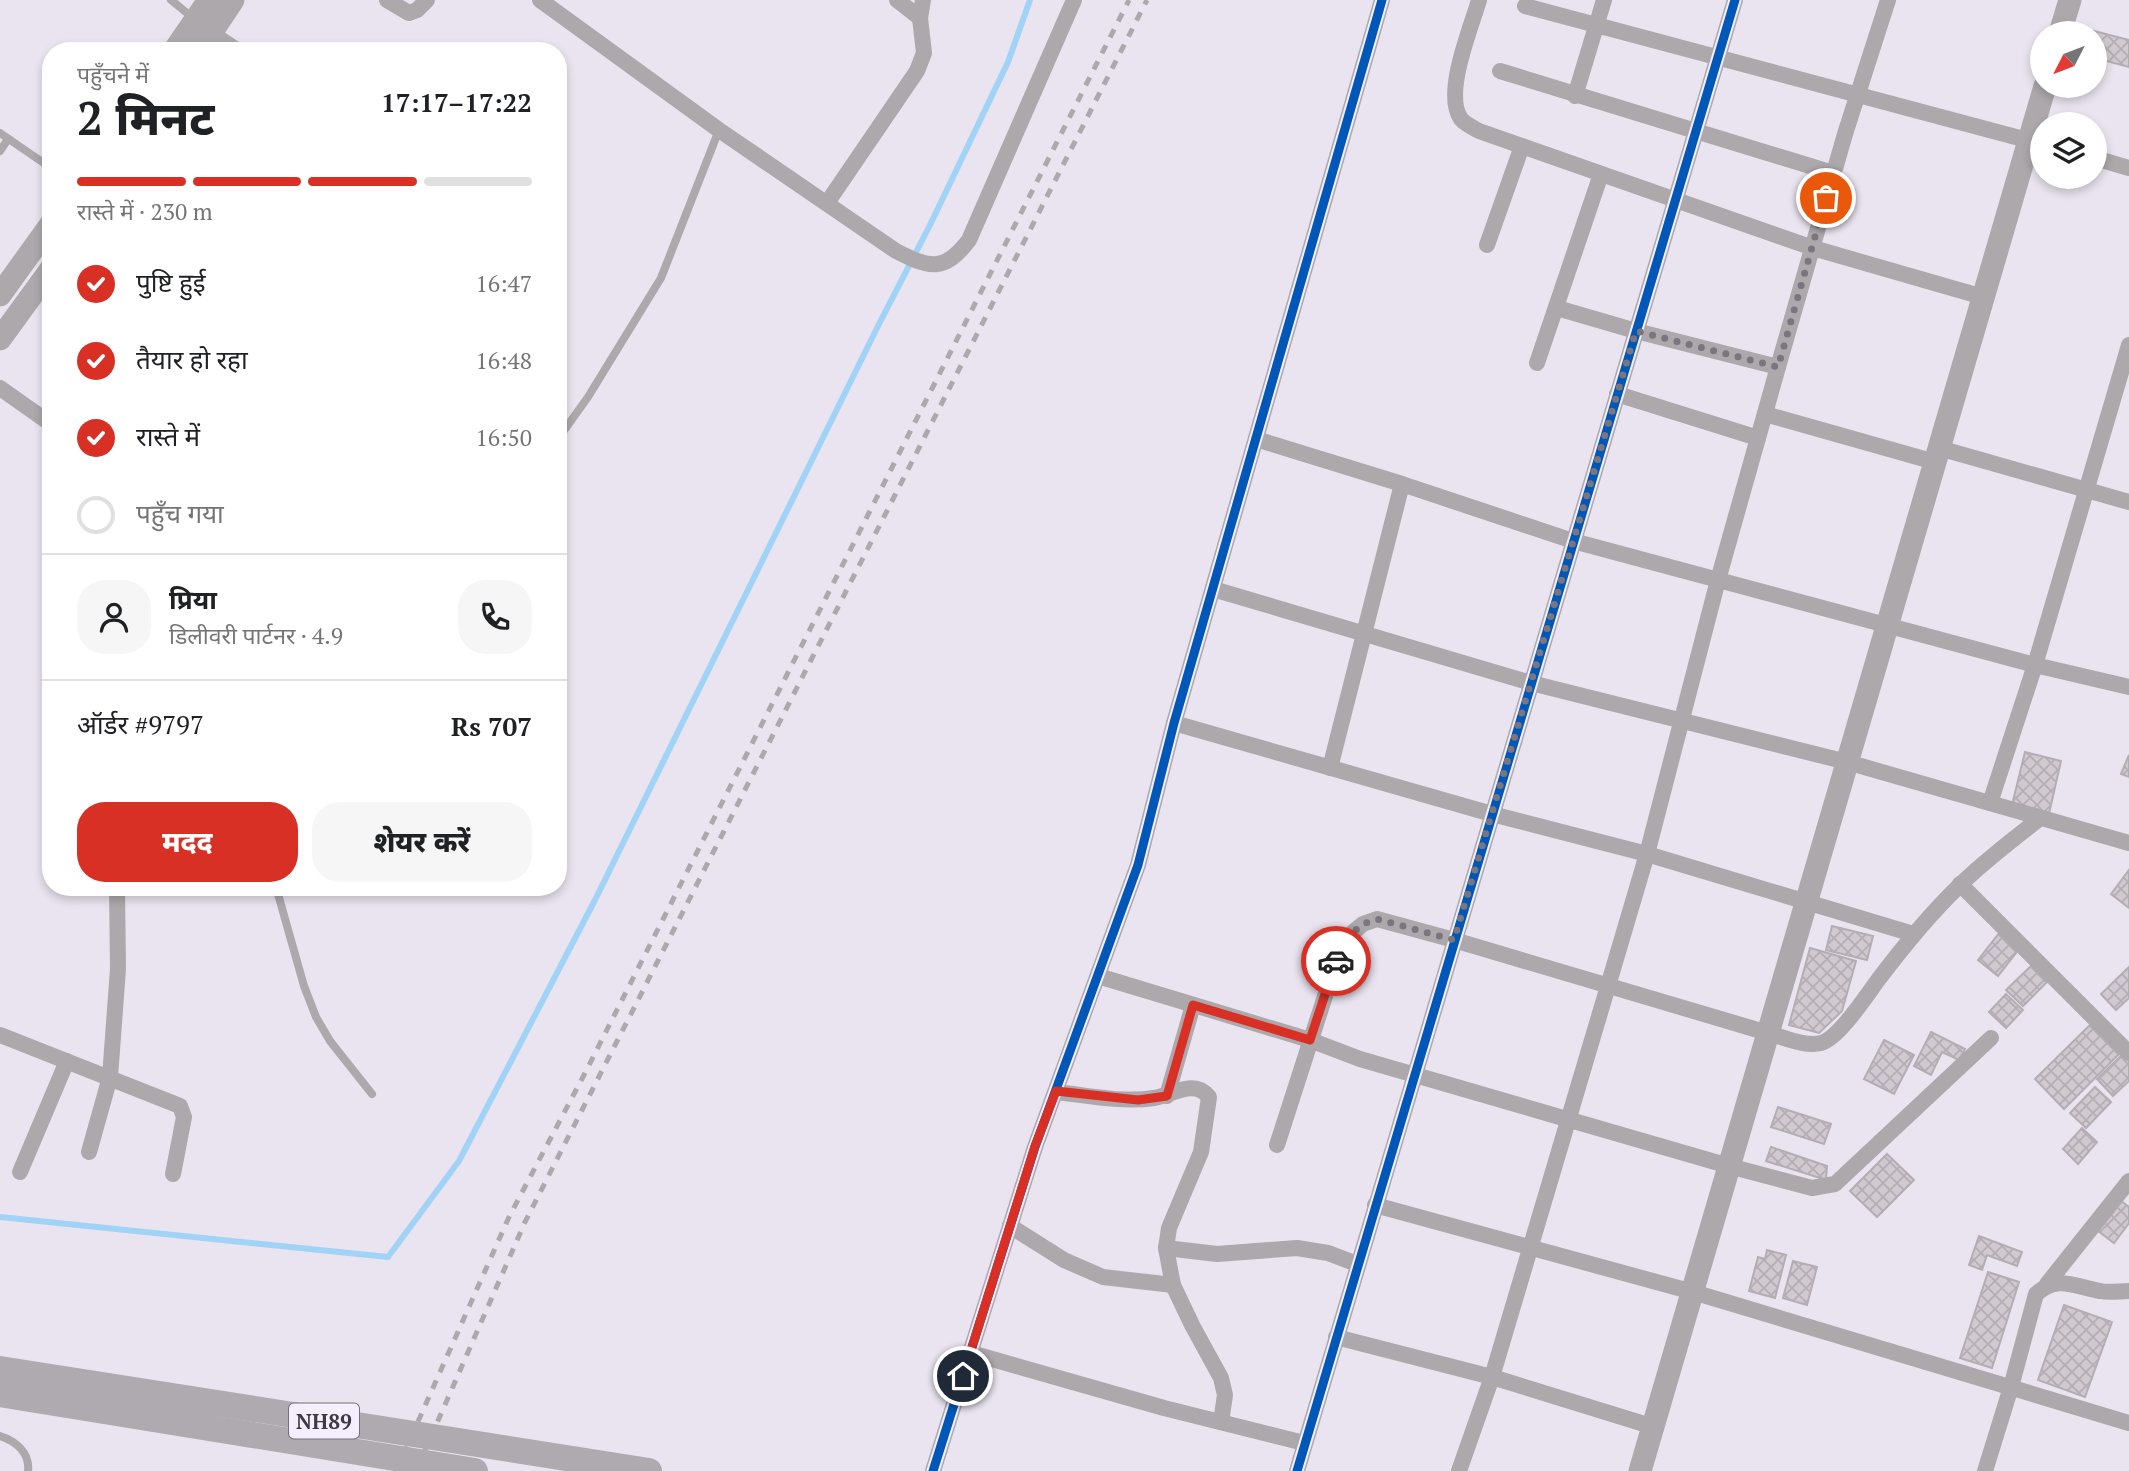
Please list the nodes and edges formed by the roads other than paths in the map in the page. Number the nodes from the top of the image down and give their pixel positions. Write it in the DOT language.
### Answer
graph roads {
  1 [pos="171,0"];
  2 [pos="209,0"];
  3 [pos="233,0"];
  4 [pos="387,0"];
  5 [pos="427,0"];
  6 [pos="540,0"];
  7 [pos="897,0"];
  8 [pos="923,0"];
  9 [pos="1074,0"];
  10 [pos="1382,0"];
  11 [pos="1479,0"];
  12 [pos="1605,0"];
  13 [pos="1735,0"];
  14 [pos="1888,0"];
  15 [pos="2070,0"];
  16 [pos="1525,6"];
  17 [pos="920,18"];
  18 [pos="2064,21"];
  19 [pos="1597,25"];
  20 [pos="202,35"];
  21 [pos="1718,58"];
  22 [pos="1500,71"];
  23 [pos="1858,93"];
  24 [pos="1575,96"];
  25 [pos="719,130"];
  26 [pos="1695,132"];
  27 [pos="0,134"];
  28 [pos="8,139"];
  29 [pos="2030,140"];
  30 [pos="1522,146"];
  31 [pos="0,151"];
  32 [pos="2030,160"];
  33 [pos="42,162"];
  34 [pos="2107,162"];
  35 [pos="2129,168"];
  36 [pos="1601,173"];
  37 [pos="1833,173"];
  38 [pos="1675,199"];
  39 [pos="827,203"];
  40 [pos="42,237"];
  41 [pos="1487,245"];
  42 [pos="1813,248"];
  43 [pos="42,284"];
  44 [pos="0,295"];
  45 [pos="1983,297"];
  46 [pos="1557,308"];
  47 [pos="1636,331"];
  48 [pos="0,339"];
  49 [pos="2129,345"];
  50 [pos="1537,363"];
  51 [pos="1778,367"];
  52 [pos="0,388"];
  53 [pos="1617,394"];
  54 [pos="1765,414"];
  55 [pos="42,418"];
  56 [pos="567,426"];
  57 [pos="1758,438"];
  58 [pos="1256,439"];
  59 [pos="1937,455"];
  60 [pos="1402,484"];
  61 [pos="2088,491"];
  62 [pos="2129,502"];
  63 [pos="1573,541"];
  64 [pos="1718,580"];
  65 [pos="1213,589"];
  66 [pos="1886,625"];
  67 [pos="1364,632"];
  68 [pos="2035,665"];
  69 [pos="1531,683"];
  70 [pos="2129,687"];
  71 [pos="1680,722"];
  72 [pos="1174,723"];
  73 [pos="1847,762"];
  74 [pos="1329,768"];
  75 [pos="1990,803"];
  76 [pos="1492,814"];
  77 [pos="2040,818"];
  78 [pos="2129,843"];
  79 [pos="1647,854"];
  80 [pos="1960,884"];
  81 [pos="117,896"];
  82 [pos="276,896"];
  83 [pos="1807,902"];
  84 [pos="1913,934"];
  85 [pos="1454,940"];
  86 [pos="1098,976"];
  87 [pos="1608,986"];
  88 [pos="1193,1005"];
  89 [pos="1768,1033"];
  90 [pos="0,1035"];
  91 [pos="1992,1038"];
  92 [pos="1310,1040"];
  93 [pos="2129,1053"];
  94 [pos="67,1061"];
  95 [pos="1414,1075"];
  96 [pos="110,1077"];
  97 [pos="1056,1091"];
  98 [pos="372,1094"];
  99 [pos="1167,1096"];
  100 [pos="1569,1120"];
  101 [pos="1277,1145"];
  102 [pos="89,1152"];
  103 [pos="1729,1167"];
  104 [pos="20,1172"];
  105 [pos="173,1174"];
  106 [pos="2129,1181"];
  107 [pos="1375,1205"];
  108 [pos="1010,1226"];
  109 [pos="1166,1248"];
  110 [pos="1530,1249"];
  111 [pos="1357,1264"];
  112 [pos="2047,1284"];
  113 [pos="1173,1285"];
  114 [pos="2129,1291"];
  115 [pos="1693,1293"];
  116 [pos="1336,1337"];
  117 [pos="971,1353"];
  118 [pos="0,1369"];
  119 [pos="1492,1377"];
  120 [pos="2011,1387"];
  121 [pos="0,1394"];
  122 [pos="1221,1422"];
  123 [pos="2129,1423"];
  124 [pos="1654,1427"];
  125 [pos="0,1436"];
  126 [pos="1304,1443"];
  127 [pos="28,1471"];
  128 [pos="475,1471"];
  129 [pos="649,1471"];
  130 [pos="933,1471"];
  131 [pos="1297,1471"];
  132 [pos="1459,1471"];
  133 [pos="1640,1471"];
  134 [pos="1985,1471"];
  1 -- 20 [label="lane"];
  2 -- 20 [label="street"];
  3 -- 20 [label="street"];
  4 -- 5 [label="street"];
  6 -- 25 [label="street"];
  7 -- 17 [label="street"];
  8 -- 17 [label="street"];
  9 -- 39 [label="street"];
  10 -- 58 [label="street"];
  11 -- 30 [label="street"];
  12 -- 19 [label="street"];
  13 -- 21 [label="street"];
  14 -- 23 [label="street"];
  15 -- 18 [label="street"];
  16 -- 19 [label="street"];
  17 -- 39 [label="street"];
  19 -- 21 [label="street"];
  19 -- 24 [label="street"];
  21 -- 23 [label="street"];
  21 -- 26 [label="street"];
  22 -- 24 [label="street"];
  23 -- 29 [label="street"];
  23 -- 37 [label="street"];
  24 -- 26 [label="street"];
  25 -- 39 [label="street"];
  25 -- 56 [label="lane"];
  26 -- 37 [label="street"];
  26 -- 38 [label="street"];
  27 -- 28 [label="lane"];
  28 -- 31 [label="lane"];
  28 -- 33 [label="lane"];
  30 -- 36 [label="street"];
  30 -- 41 [label="street"];
  32 -- 45 [label="street"];
  34 -- 35 [label="street"];
  36 -- 38 [label="street"];
  36 -- 46 [label="street"];
  37 -- 42 [label="street"];
  38 -- 42 [label="street"];
  38 -- 47 [label="street"];
  40 -- 44 [label="street"];
  42 -- 45 [label="street"];
  42 -- 51 [label="street"];
  43 -- 48 [label="street"];
  45 -- 59 [label="street"];
  46 -- 47 [label="street"];
  46 -- 50 [label="street"];
  47 -- 51 [label="street"];
  47 -- 53 [label="street"];
  49 -- 61 [label="street"];
  51 -- 54 [label="street"];
  52 -- 55 [label="street"];
  53 -- 57 [label="street"];
  53 -- 63 [label="street"];
  54 -- 57 [label="street"];
  54 -- 59 [label="street"];
  57 -- 64 [label="street"];
  58 -- 60 [label="street"];
  58 -- 65 [label="street"];
  59 -- 61 [label="street"];
  59 -- 66 [label="street"];
  60 -- 63 [label="street"];
  60 -- 67 [label="street"];
  61 -- 62 [label="street"];
  61 -- 68 [label="street"];
  63 -- 64 [label="street"];
  63 -- 69 [label="street"];
  64 -- 66 [label="street"];
  64 -- 71 [label="street"];
  65 -- 67 [label="street"];
  65 -- 72 [label="street"];
  66 -- 68 [label="street"];
  66 -- 73 [label="street"];
  67 -- 69 [label="street"];
  67 -- 74 [label="street"];
  68 -- 70 [label="street"];
  68 -- 75 [label="street"];
  69 -- 71 [label="street"];
  69 -- 76 [label="street"];
  71 -- 73 [label="street"];
  71 -- 79 [label="street"];
  72 -- 74 [label="street"];
  72 -- 86 [label="street"];
  73 -- 75 [label="street"];
  73 -- 83 [label="street"];
  74 -- 76 [label="street"];
  75 -- 77 [label="street"];
  76 -- 79 [label="street"];
  76 -- 85 [label="street"];
  77 -- 78 [label="street"];
  77 -- 80 [label="street"];
  79 -- 83 [label="street"];
  79 -- 87 [label="street"];
  80 -- 84 [label="street"];
  80 -- 93 [label="street"];
  81 -- 96 [label="street"];
  82 -- 98 [label="lane"];
  83 -- 84 [label="street"];
  83 -- 89 [label="street"];
  84 -- 89 [label="street"];
  85 -- 87 [label="street"];
  85 -- 92 [label="street"];
  85 -- 95 [label="street"];
  86 -- 88 [label="street"];
  86 -- 97 [label="street"];
  87 -- 89 [label="street"];
  87 -- 100 [label="street"];
  88 -- 92 [label="street"];
  88 -- 99 [label="street"];
  89 -- 103 [label="street"];
  90 -- 94 [label="street"];
  91 -- 103 [label="street"];
  92 -- 95 [label="street"];
  92 -- 101 [label="street"];
  94 -- 96 [label="street"];
  94 -- 104 [label="street"];
  95 -- 100 [label="street"];
  95 -- 107 [label="street"];
  96 -- 102 [label="street"];
  96 -- 105 [label="street"];
  97 -- 99 [label="street"];
  97 -- 108 [label="street"];
  99 -- 109 [label="street"];
  100 -- 103 [label="street"];
  100 -- 110 [label="street"];
  103 -- 115 [label="street"];
  106 -- 112 [label="street"];
  107 -- 110 [label="street"];
  107 -- 111 [label="street"];
  108 -- 113 [label="street"];
  108 -- 117 [label="street"];
  109 -- 111 [label="street"];
  109 -- 113 [label="street"];
  110 -- 115 [label="street"];
  110 -- 119 [label="street"];
  111 -- 116 [label="street"];
  112 -- 114 [label="street"];
  112 -- 120 [label="street"];
  113 -- 122 [label="street"];
  115 -- 120 [label="street"];
  115 -- 124 [label="street"];
  116 -- 119 [label="street"];
  116 -- 126 [label="street"];
  117 -- 122 [label="street"];
  117 -- 130 [label="street"];
  118 -- 129 [label="main road, NH89, bridge"];
  119 -- 124 [label="street"];
  119 -- 132 [label="street"];
  120 -- 123 [label="street"];
  120 -- 134 [label="street"];
  121 -- 128 [label="main road, NH89, bridge"];
  122 -- 126 [label="street"];
  124 -- 133 [label="street"];
  125 -- 127 [label="lane"];
  126 -- 131 [label="street"];
}
